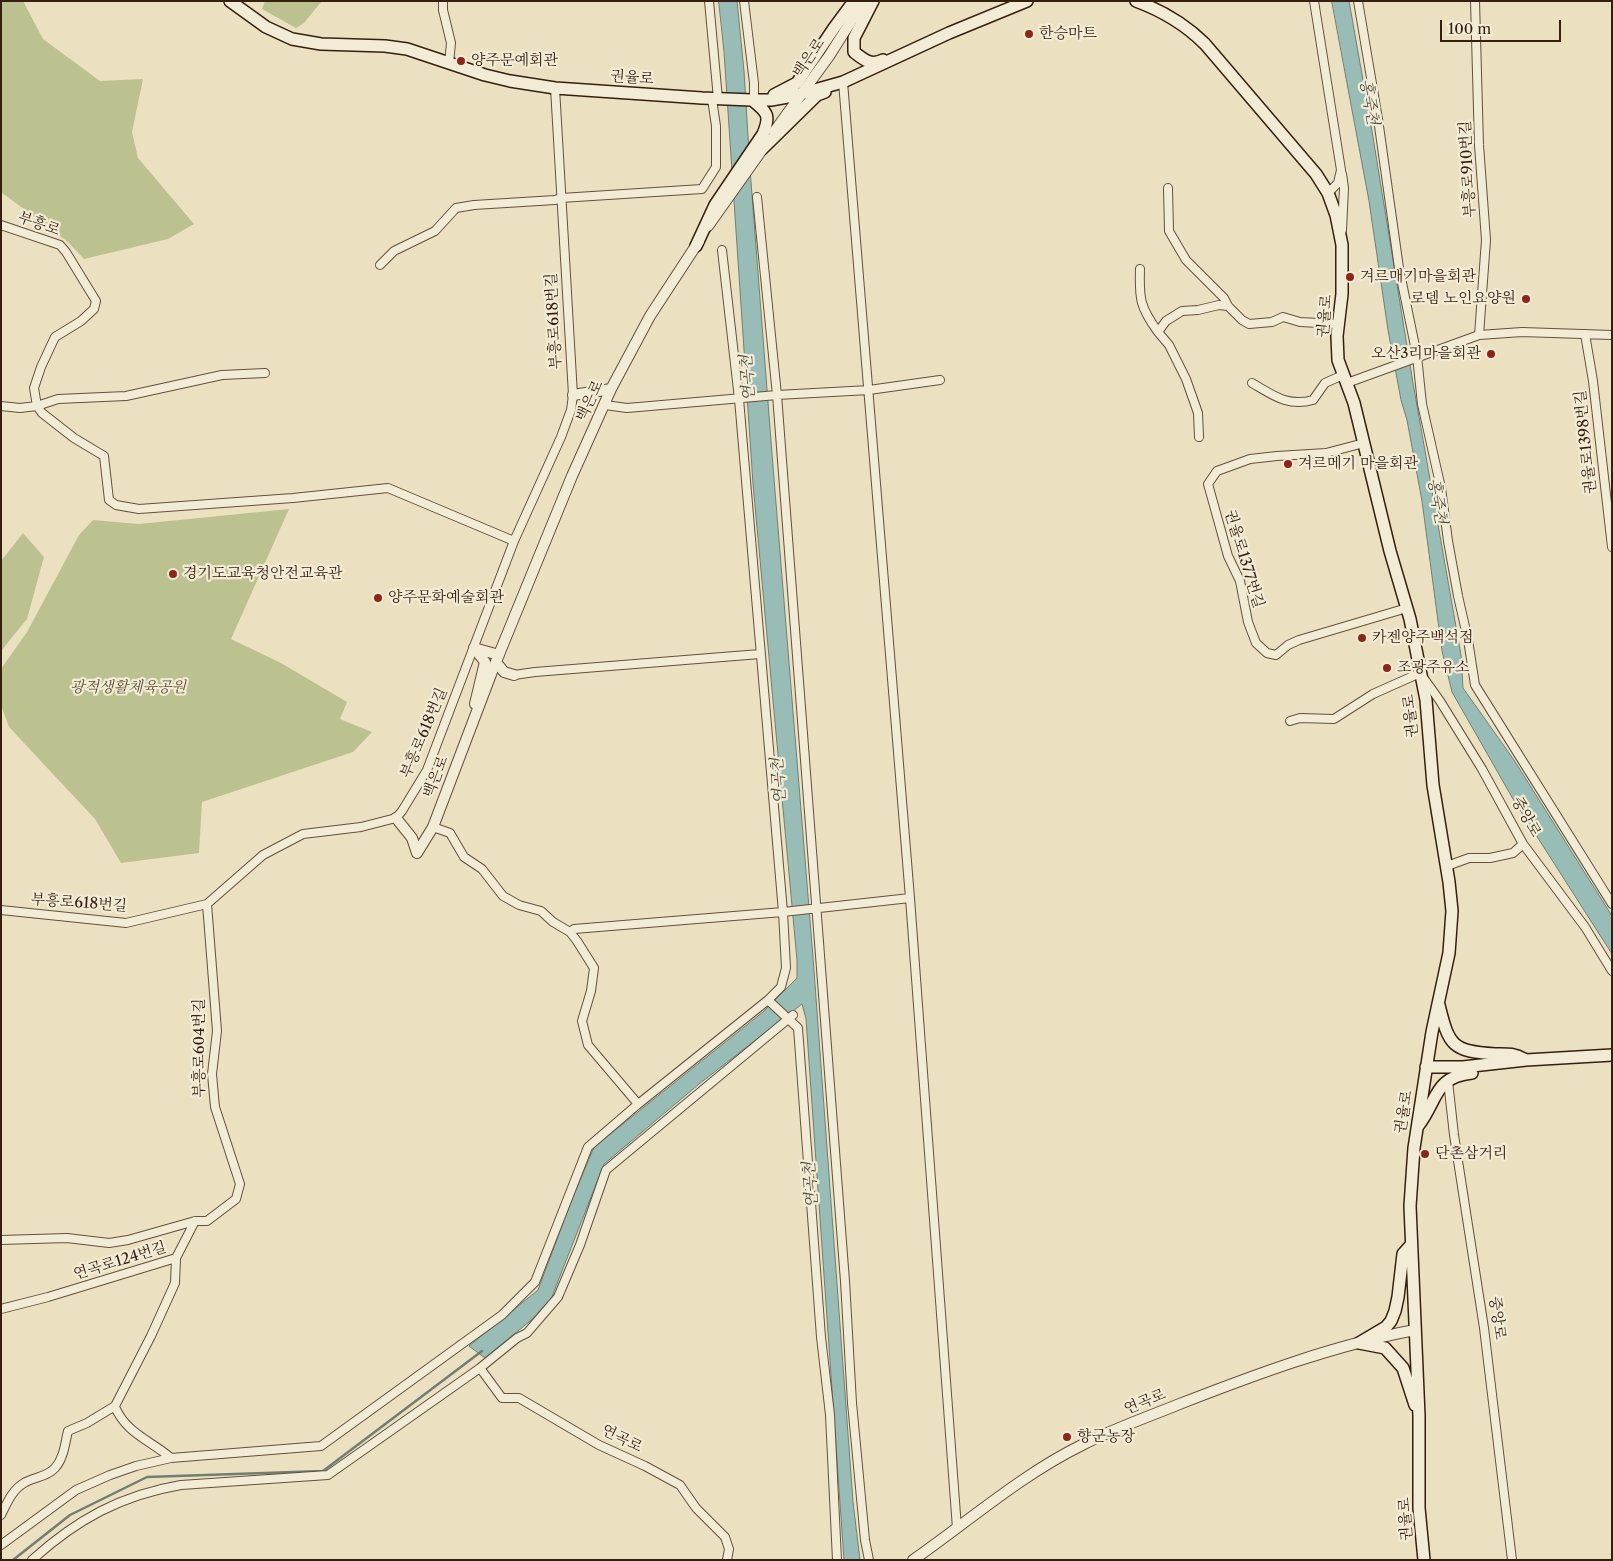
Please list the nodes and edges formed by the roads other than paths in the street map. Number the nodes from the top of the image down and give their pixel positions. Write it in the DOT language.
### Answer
graph roads {
  1 [pos="230,1"];
  2 [pos="442,1"];
  3 [pos="709,1"];
  4 [pos="744,1"];
  5 [pos="854,1"];
  6 [pos="864,1"];
  7 [pos="873,1"];
  8 [pos="1026,1"];
  9 [pos="1136,1"];
  10 [pos="1314,1"];
  11 [pos="1358,1"];
  12 [pos="1474,1"];
  13 [pos="931,41"];
  14 [pos="449,63"];
  15 [pos="843,84"];
  16 [pos="555,88"];
  17 [pos="803,93"];
  18 [pos="715,99"];
  19 [pos="754,100"];
  20 [pos="758,147"];
  21 [pos="1341,170"];
  22 [pos="1168,188"];
  23 [pos="1328,193"];
  24 [pos="757,197"];
  25 [pos="561,198"];
  26 [pos="718,208"];
  27 [pos="1,225"];
  28 [pos="1342,236"];
  29 [pos="696,246"];
  30 [pos="722,250"];
  31 [pos="380,264"];
  32 [pos="1140,269"];
  33 [pos="1228,306"];
  34 [pos="1339,324"];
  35 [pos="1158,332"];
  36 [pos="1585,334"];
  37 [pos="1479,335"];
  38 [pos="1612,335"];
  39 [pos="1417,356"];
  40 [pos="265,373"];
  41 [pos="1345,379"];
  42 [pos="940,380"];
  43 [pos="1252,383"];
  44 [pos="611,390"];
  45 [pos="869,390"];
  46 [pos="573,395"];
  47 [pos="777,395"];
  48 [pos="739,399"];
  49 [pos="605,405"];
  50 [pos="1,406"];
  51 [pos="37,406"];
  52 [pos="1199,437"];
  53 [pos="1364,443"];
  54 [pos="514,541"];
  55 [pos="1612,547"];
  56 [pos="1407,608"];
  57 [pos="474,648"];
  58 [pos="760,654"];
  59 [pos="498,659"];
  60 [pos="1420,673"];
  61 [pos="514,675"];
  62 [pos="1290,721"];
  63 [pos="467,738"];
  64 [pos="396,818"];
  65 [pos="433,827"];
  66 [pos="1523,844"];
  67 [pos="1447,866"];
  68 [pos="910,898"];
  69 [pos="207,904"];
  70 [pos="1612,904"];
  71 [pos="817,908"];
  72 [pos="1,910"];
  73 [pos="783,912"];
  74 [pos="570,932"];
  75 [pos="1612,971"];
  76 [pos="768,1000"];
  77 [pos="1438,1000"];
  78 [pos="791,1018"];
  79 [pos="1612,1055"];
  80 [pos="1526,1060"];
  81 [pos="1426,1067"];
  82 [pos="1448,1081"];
  83 [pos="638,1104"];
  84 [pos="1417,1128"];
  85 [pos="195,1221"];
  86 [pos="1,1240"];
  87 [pos="1411,1245"];
  88 [pos="176,1258"];
  89 [pos="1,1309"];
  90 [pos="1415,1330"];
  91 [pos="1359,1344"];
  92 [pos="480,1368"];
  93 [pos="115,1407"];
  94 [pos="1419,1416"];
  95 [pos="171,1458"];
  96 [pos="1,1515"];
  97 [pos="957,1528"];
  98 [pos="1,1545"];
  99 [pos="32,1560"];
  100 [pos="727,1560"];
  101 [pos="837,1560"];
  102 [pos="869,1560"];
  103 [pos="913,1560"];
  104 [pos="1424,1560"];
  105 [pos="1512,1560"];
  1 -- 14 [label="main road, 권율로"];
  2 -- 14 [label="street"];
  3 -- 18 [label="street"];
  4 -- 19 [label="street"];
  5 -- 19 [label="main road"];
  6 -- 17 [label="street, 백은로"];
  7 -- 13 [label="main road"];
  8 -- 13 [label="main road"];
  9 -- 23 [label="main road, 권율로"];
  10 -- 21 [label="street"];
  11 -- 39 [label="street"];
  12 -- 37 [label="street, 부흥로910번길"];
  13 -- 15 [label="main road"];
  14 -- 16 [label="main road, 권율로"];
  15 -- 17 [label="main road"];
  15 -- 20 [label="main road"];
  15 -- 45 [label="street"];
  16 -- 18 [label="main road, 권율로"];
  16 -- 25 [label="street, 부흥로618번길"];
  17 -- 19 [label="main road"];
  17 -- 20 [label="street, 백은로"];
  18 -- 19 [label="main road, 권율로"];
  18 -- 25 [label="street"];
  19 -- 20 [label="main road"];
  20 -- 26 [label="main road"];
  20 -- 26 [label="street, 백은로"];
  21 -- 23 [label="street"];
  21 -- 28 [label="street"];
  22 -- 33 [label="street"];
  23 -- 28 [label="main road, 권율로"];
  24 -- 47 [label="street"];
  25 -- 31 [label="street"];
  25 -- 46 [label="street, 부흥로618번길"];
  26 -- 29 [label="main road"];
  27 -- 51 [label="street, 부흥로"];
  28 -- 34 [label="main road, 권율로"];
  29 -- 44 [label="street, 백은로"];
  30 -- 48 [label="street"];
  32 -- 35 [label="street"];
  33 -- 34 [label="street"];
  33 -- 35 [label="street"];
  34 -- 41 [label="main road, 권율로"];
  35 -- 52 [label="street"];
  36 -- 37 [label="street"];
  36 -- 38 [label="street"];
  36 -- 55 [label="street, 권율로1398번길"];
  37 -- 39 [label="street"];
  39 -- 41 [label="street"];
  39 -- 70 [label="street"];
  40 -- 51 [label="street"];
  41 -- 43 [label="street"];
  41 -- 53 [label="main road, 권율로"];
  42 -- 45 [label="street"];
  44 -- 46 [label="street"];
  44 -- 49 [label="street, 백은로"];
  45 -- 47 [label="street"];
  45 -- 68 [label="street"];
  46 -- 54 [label="street, 부흥로618번길"];
  47 -- 48 [label="street"];
  47 -- 71 [label="street"];
  48 -- 49 [label="street"];
  48 -- 58 [label="street"];
  49 -- 59 [label="street, 백은로"];
  50 -- 51 [label="street"];
  51 -- 54 [label="street"];
  53 -- 56 [label="main road, 권율로"];
  53 -- 56 [label="street, 권율로1377번길"];
  54 -- 57 [label="street, 부흥로618번길"];
  56 -- 60 [label="main road, 권율로"];
  57 -- 59 [label="street"];
  57 -- 63 [label="street"];
  57 -- 64 [label="street, 부흥로618번길"];
  58 -- 61 [label="street"];
  58 -- 73 [label="street"];
  59 -- 61 [label="street"];
  59 -- 63 [label="street, 백은로"];
  60 -- 62 [label="street, 권율로"];
  60 -- 66 [label="street, 중앙로"];
  60 -- 67 [label="main road, 권율로"];
  63 -- 65 [label="street, 백은로"];
  64 -- 65 [label="street, 백은로"];
  64 -- 69 [label="street, 부흥로618번길"];
  65 -- 74 [label="street"];
  66 -- 67 [label="street"];
  66 -- 75 [label="street, 중앙로"];
  67 -- 77 [label="main road, 권율로"];
  68 -- 71 [label="street"];
  68 -- 97 [label="street"];
  69 -- 72 [label="street, 부흥로618번길"];
  69 -- 85 [label="street, 부흥로604번길"];
  71 -- 73 [label="street"];
  71 -- 102 [label="street"];
  73 -- 74 [label="street"];
  73 -- 76 [label="street"];
  74 -- 83 [label="street"];
  76 -- 78 [label="street"];
  76 -- 83 [label="street"];
  77 -- 80 [label="main road"];
  77 -- 81 [label="main road, 권율로"];
  78 -- 92 [label="street"];
  78 -- 101 [label="street"];
  79 -- 80 [label="main road"];
  80 -- 81 [label="main road"];
  80 -- 82 [label="main road"];
  81 -- 84 [label="main road, 권율로"];
  82 -- 84 [label="main road"];
  82 -- 105 [label="street, 중앙로"];
  83 -- 95 [label="street"];
  84 -- 87 [label="main road, 권율로"];
  85 -- 86 [label="street, 부흥로604번길"];
  85 -- 88 [label="street"];
  87 -- 90 [label="main road, 권율로"];
  87 -- 91 [label="main road"];
  88 -- 89 [label="street, 연곡로124번길"];
  88 -- 93 [label="street, 연곡로124번길"];
  90 -- 91 [label="street, 연곡로"];
  90 -- 94 [label="main road, 권율로"];
  91 -- 94 [label="main road"];
  91 -- 97 [label="street, 연곡로"];
  92 -- 99 [label="street"];
  92 -- 100 [label="street, 연곡로"];
  93 -- 95 [label="street"];
  93 -- 96 [label="street"];
  94 -- 104 [label="main road, 권율로"];
  95 -- 98 [label="street"];
  97 -- 103 [label="street, 연곡로"];
}
